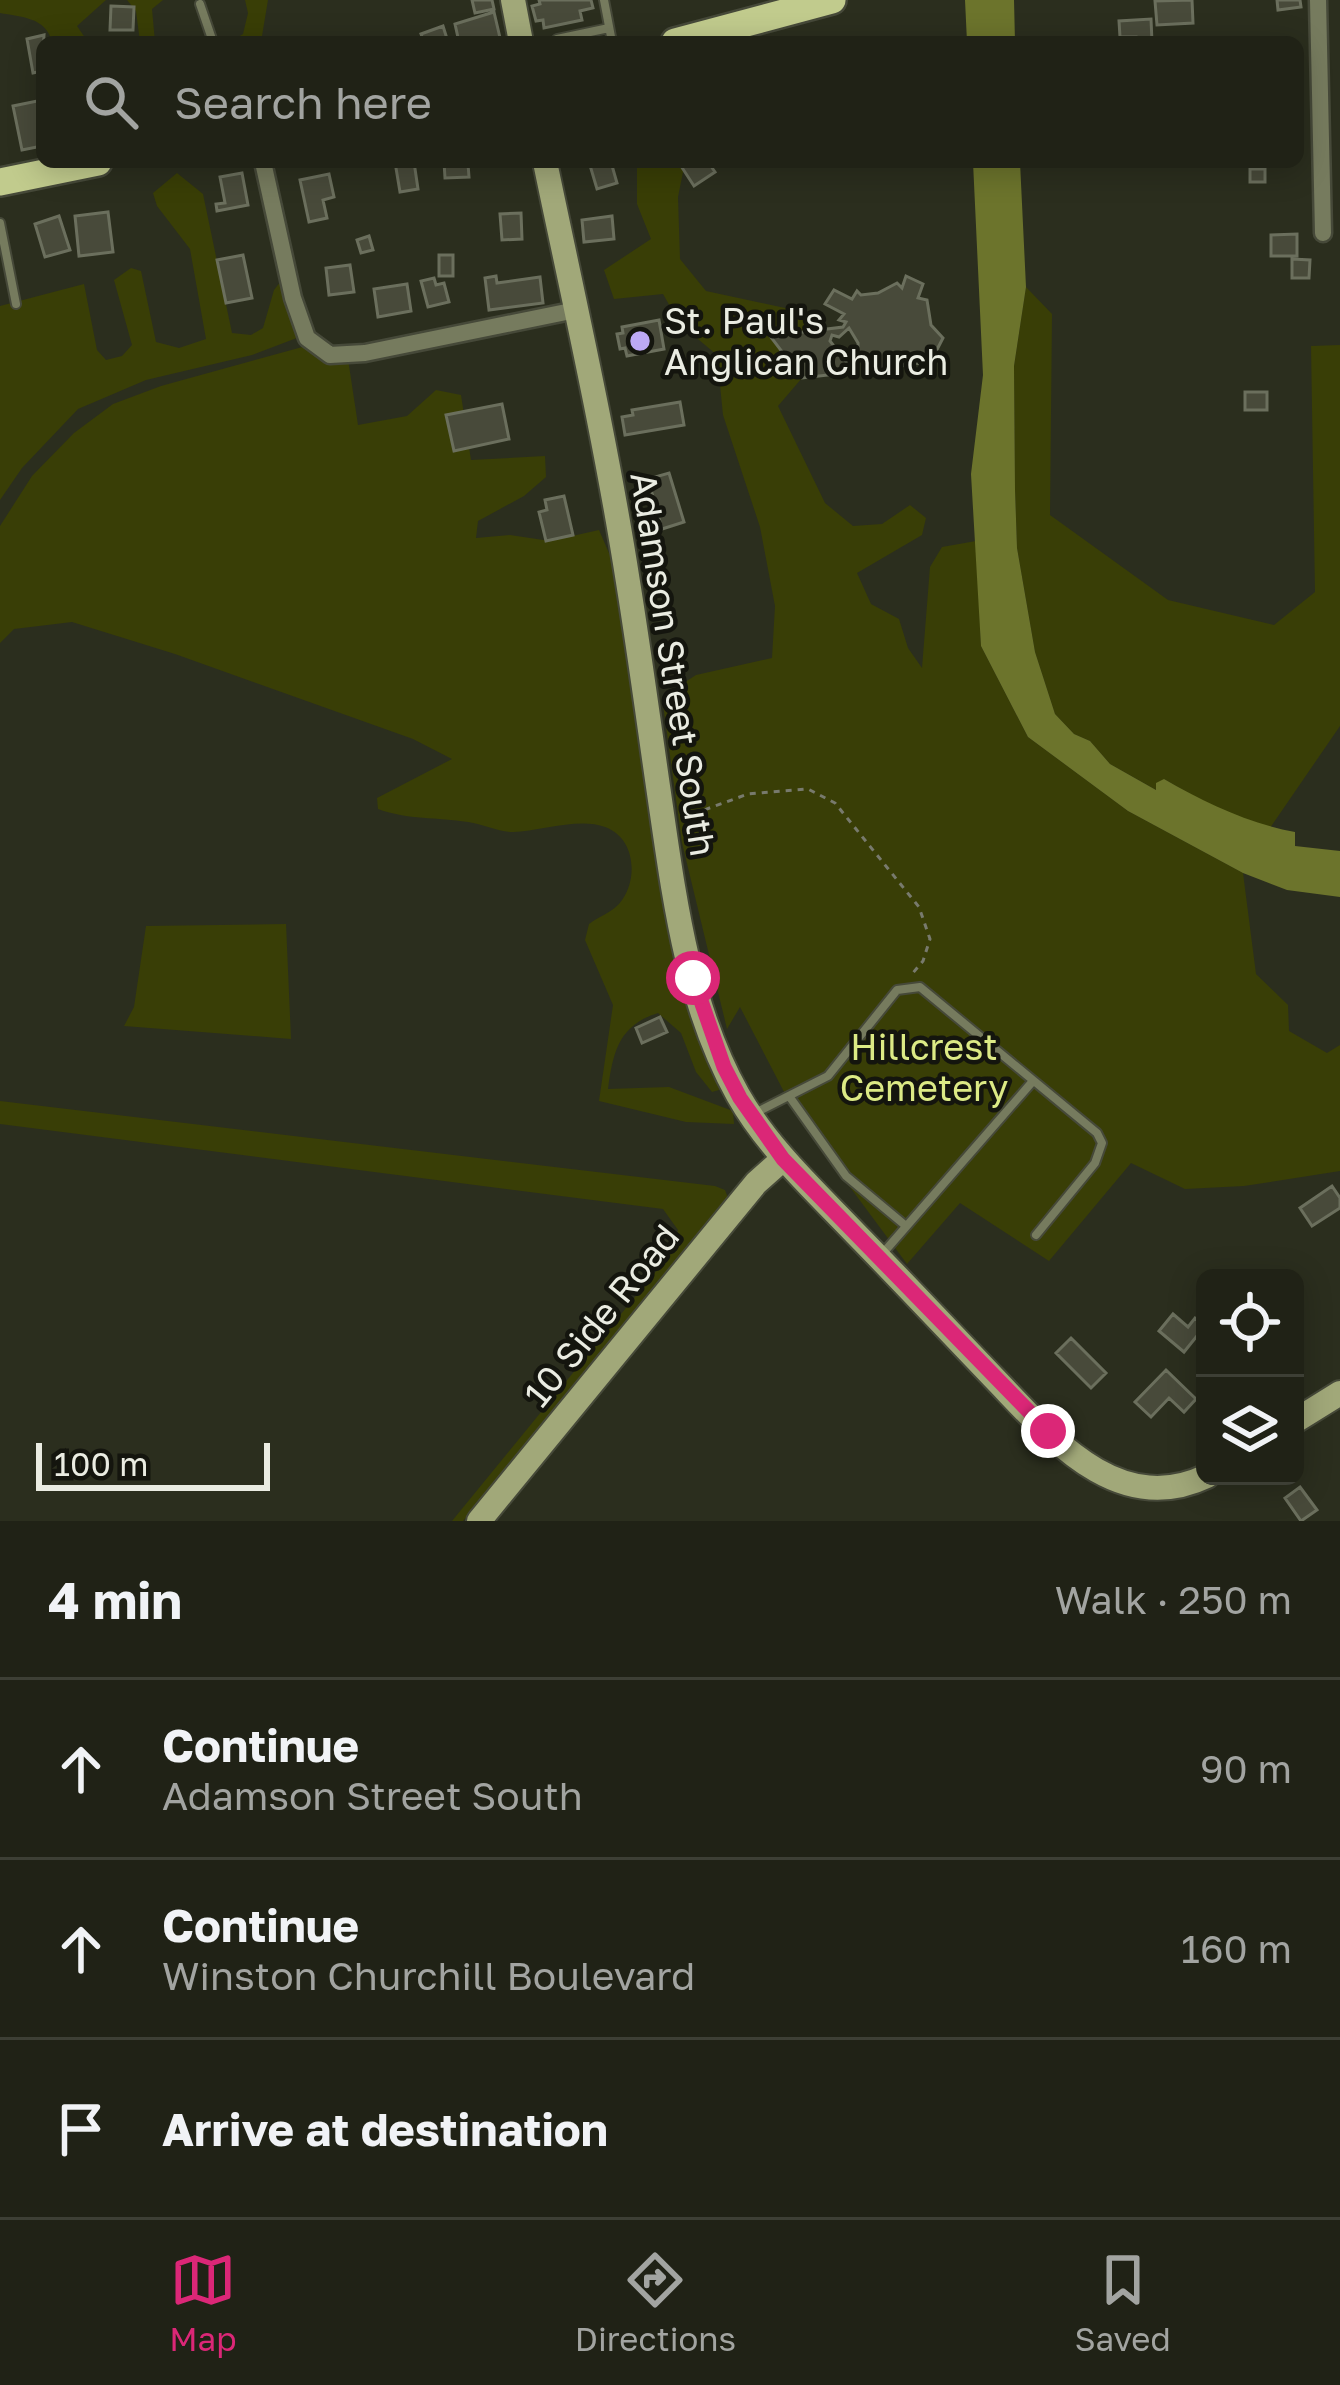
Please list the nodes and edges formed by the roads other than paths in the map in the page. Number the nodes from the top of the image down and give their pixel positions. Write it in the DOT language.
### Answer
graph roads {
  1 [pos="513,0"];
  2 [pos="604,0"];
  3 [pos="832,0"];
  4 [pos="1318,0"];
  5 [pos="200,4"];
  6 [pos="767,8"];
  7 [pos="609,28"];
  8 [pos="211,36"];
  9 [pos="520,36"];
  10 [pos="570,36"];
  11 [pos="611,36"];
  12 [pos="692,36"];
  13 [pos="69,168"];
  14 [pos="264,168"];
  15 [pos="546,168"];
  16 [pos="0,182"];
  17 [pos="0,223"];
  18 [pos="1323,232"];
  19 [pos="16,304"];
  20 [pos="576,310"];
  21 [pos="1033,1081"];
  22 [pos="789,1096"];
  23 [pos="752,1115"];
  24 [pos="783,1159"];
  25 [pos="906,1226"];
  26 [pos="1036,1235"];
  27 [pos="879,1258"];
  28 [pos="1340,1393"];
  29 [pos="1304,1415"];
  30 [pos="1196,1481"];
  31 [pos="479,1521"];
  1 -- 9 [label="main road"];
  2 -- 7 [label="lane"];
  3 -- 6 [label="main road"];
  4 -- 18 [label="street"];
  5 -- 8 [label="lane"];
  6 -- 12 [label="main road"];
  7 -- 10 [label="lane"];
  7 -- 11 [label="lane"];
  13 -- 16 [label="main road"];
  14 -- 20 [label="street"];
  15 -- 20 [label="main road, Adamson Street South"];
  17 -- 19 [label="lane"];
  20 -- 23 [label="main road, Adamson Street South"];
  21 -- 22 [label="lane"];
  21 -- 25 [label="lane"];
  21 -- 26 [label="lane"];
  22 -- 23 [label="lane"];
  22 -- 25 [label="lane"];
  23 -- 24 [label="main road, Adamson Street South"];
  24 -- 27 [label="main road, Adamson Street South"];
  24 -- 31 [label="main road, 10 Side Road"];
  25 -- 27 [label="lane"];
  27 -- 30 [label="main road, Adamson Street South"];
  28 -- 29 [label="main road"];
}
